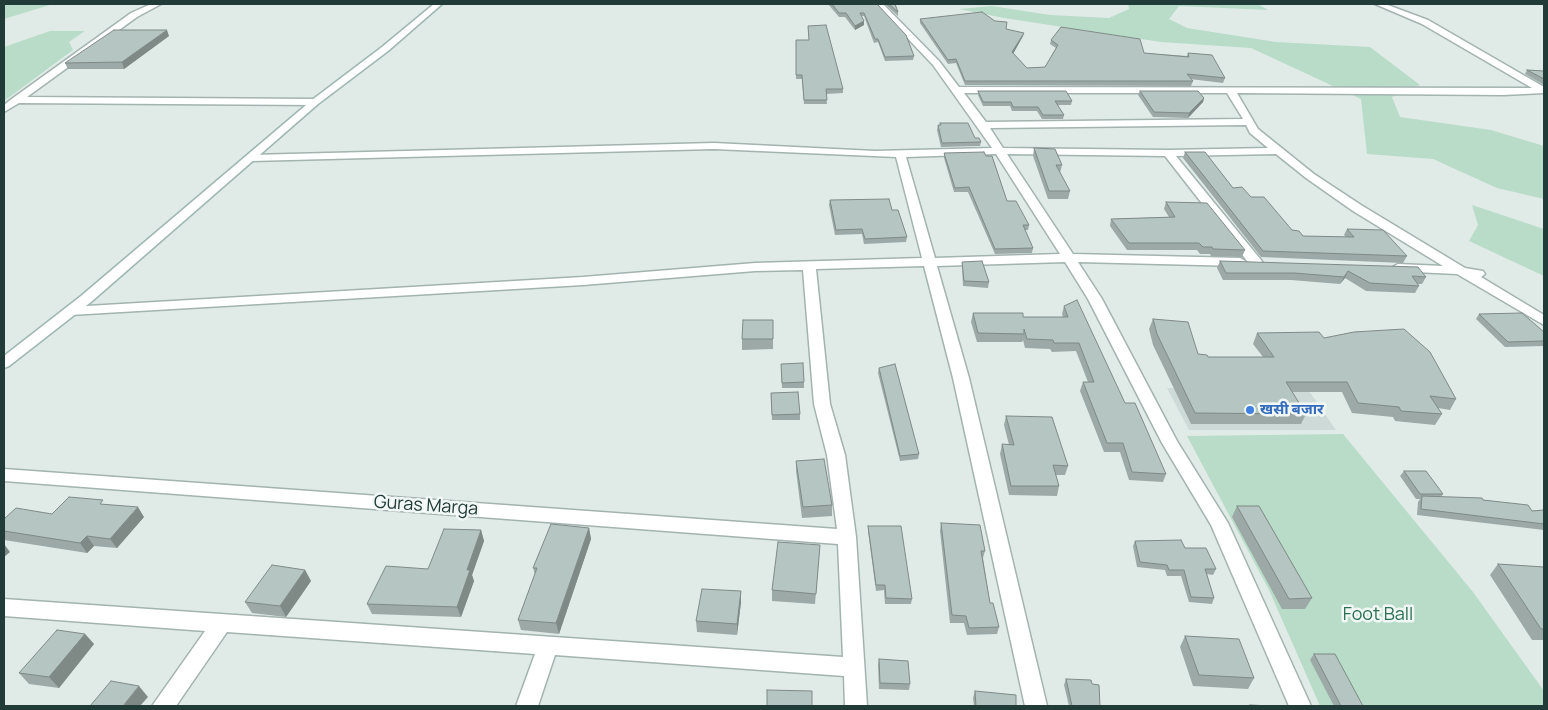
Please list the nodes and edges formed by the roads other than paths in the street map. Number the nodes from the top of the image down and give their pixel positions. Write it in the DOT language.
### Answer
graph roads {
  1 [pos="157,4"];
  2 [pos="438,4"];
  3 [pos="879,4"];
  4 [pos="1379,4"];
  5 [pos="956,90"];
  6 [pos="1230,90"];
  7 [pos="1544,90"];
  8 [pos="16,100"];
  9 [pos="315,102"];
  10 [pos="4,109"];
  11 [pos="1248,122"];
  12 [pos="983,125"];
  13 [pos="1000,151"];
  14 [pos="1278,151"];
  15 [pos="900,153"];
  16 [pos="1168,153"];
  17 [pos="251,158"];
  18 [pos="1069,258"];
  19 [pos="929,262"];
  20 [pos="809,265"];
  21 [pos="1381,267"];
  22 [pos="1457,270"];
  23 [pos="1478,274"];
  24 [pos="70,311"];
  25 [pos="1544,321"];
  26 [pos="4,363"];
  27 [pos="4,475"];
  28 [pos="848,537"];
  29 [pos="4,608"];
  30 [pos="222,623"];
  31 [pos="548,646"];
  32 [pos="854,667"];
  33 [pos="163,706"];
  34 [pos="527,706"];
  35 [pos="856,706"];
  36 [pos="1036,706"];
  37 [pos="1300,706"];
  1 -- 8 [label="street"];
  2 -- 9 [label="street"];
  3 -- 5 [label="street"];
  4 -- 7 [label="street"];
  5 -- 6 [label="street"];
  5 -- 12 [label="street"];
  6 -- 7 [label="street"];
  6 -- 11 [label="street"];
  8 -- 9 [label="street"];
  8 -- 10 [label="street"];
  9 -- 17 [label="street"];
  11 -- 12 [label="street"];
  11 -- 14 [label="street"];
  12 -- 13 [label="street"];
  13 -- 15 [label="street"];
  13 -- 16 [label="street"];
  13 -- 18 [label="street"];
  14 -- 16 [label="street"];
  14 -- 22 [label="street"];
  15 -- 17 [label="street"];
  15 -- 19 [label="street"];
  16 -- 18 [label="street"];
  17 -- 24 [label="street"];
  18 -- 19 [label="street"];
  18 -- 37 [label="street"];
  19 -- 20 [label="street"];
  19 -- 36 [label="street"];
  20 -- 24 [label="street"];
  20 -- 28 [label="street"];
  21 -- 22 [label="street"];
  22 -- 23 [label="street"];
  22 -- 25 [label="street"];
  24 -- 26 [label="street"];
  27 -- 28 [label="street, Guras Marga"];
  28 -- 32 [label="street"];
  29 -- 30 [label="street"];
  30 -- 31 [label="street"];
  30 -- 33 [label="street"];
  31 -- 32 [label="street"];
  31 -- 34 [label="street"];
  32 -- 35 [label="street"];
}
